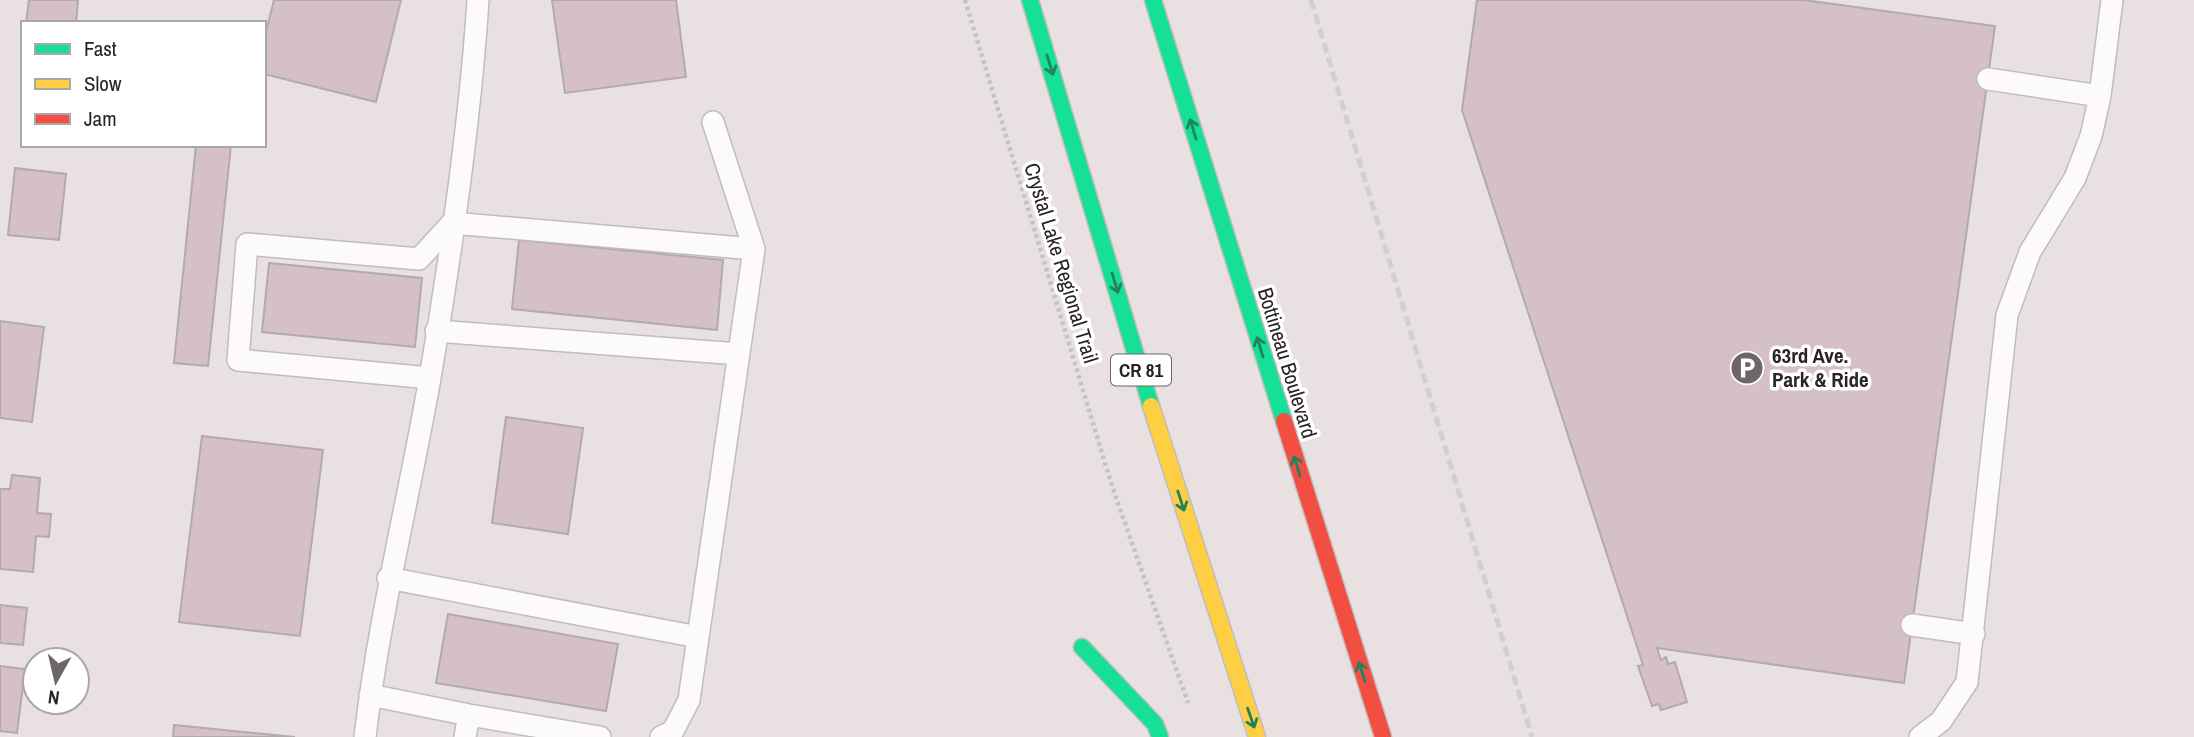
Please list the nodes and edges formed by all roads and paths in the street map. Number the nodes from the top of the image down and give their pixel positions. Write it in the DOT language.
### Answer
graph roads {
  1 [pos="478,0"];
  2 [pos="965,0"];
  3 [pos="1030,0"];
  4 [pos="1153,0"];
  5 [pos="2112,0"];
  6 [pos="1174,12"];
  7 [pos="1167,47"];
  8 [pos="1988,79"];
  9 [pos="2101,96"];
  10 [pos="713,122"];
  11 [pos="452,223"];
  12 [pos="754,249"];
  13 [pos="436,331"];
  14 [pos="739,354"];
  15 [pos="430,378"];
  16 [pos="388,578"];
  17 [pos="1912,625"];
  18 [pos="1974,634"];
  19 [pos="698,637"];
  20 [pos="1082,647"];
  21 [pos="1185,692"];
  22 [pos="370,695"];
  23 [pos="468,715"];
  24 [pos="365,737"];
  25 [pos="465,737"];
  26 [pos="600,737"];
  27 [pos="661,737"];
  28 [pos="1160,737"];
  29 [pos="1257,737"];
  30 [pos="1383,737"];
  31 [pos="1920,737"];
  1 -- 11 [label="lane"];
  2 -- 21 [label="path, Crystal Lake Regional Trail"];
  3 -- 29 [label="main road, CR 81, one-way"];
  4 -- 7 [label="main road, Bottineau Boulevard"];
  5 -- 9 [label="lane"];
  6 -- 7 [label="main road"];
  30 -- 7 [label="main road, Bottineau Boulevard, one-way"];
  8 -- 9 [label="lane"];
  9 -- 18 [label="lane"];
  10 -- 12 [label="lane"];
  11 -- 12 [label="lane"];
  11 -- 13 [label="lane"];
  11 -- 15 [label="lane"];
  12 -- 14 [label="lane"];
  13 -- 14 [label="lane"];
  13 -- 15 [label="lane"];
  14 -- 19 [label="lane"];
  15 -- 16 [label="lane"];
  16 -- 19 [label="lane"];
  16 -- 22 [label="lane"];
  17 -- 18 [label="lane"];
  18 -- 31 [label="lane"];
  19 -- 27 [label="lane"];
  20 -- 28 [label="main road"];
  22 -- 23 [label="lane"];
  22 -- 24 [label="lane"];
  23 -- 25 [label="lane"];
  23 -- 26 [label="lane"];
}
